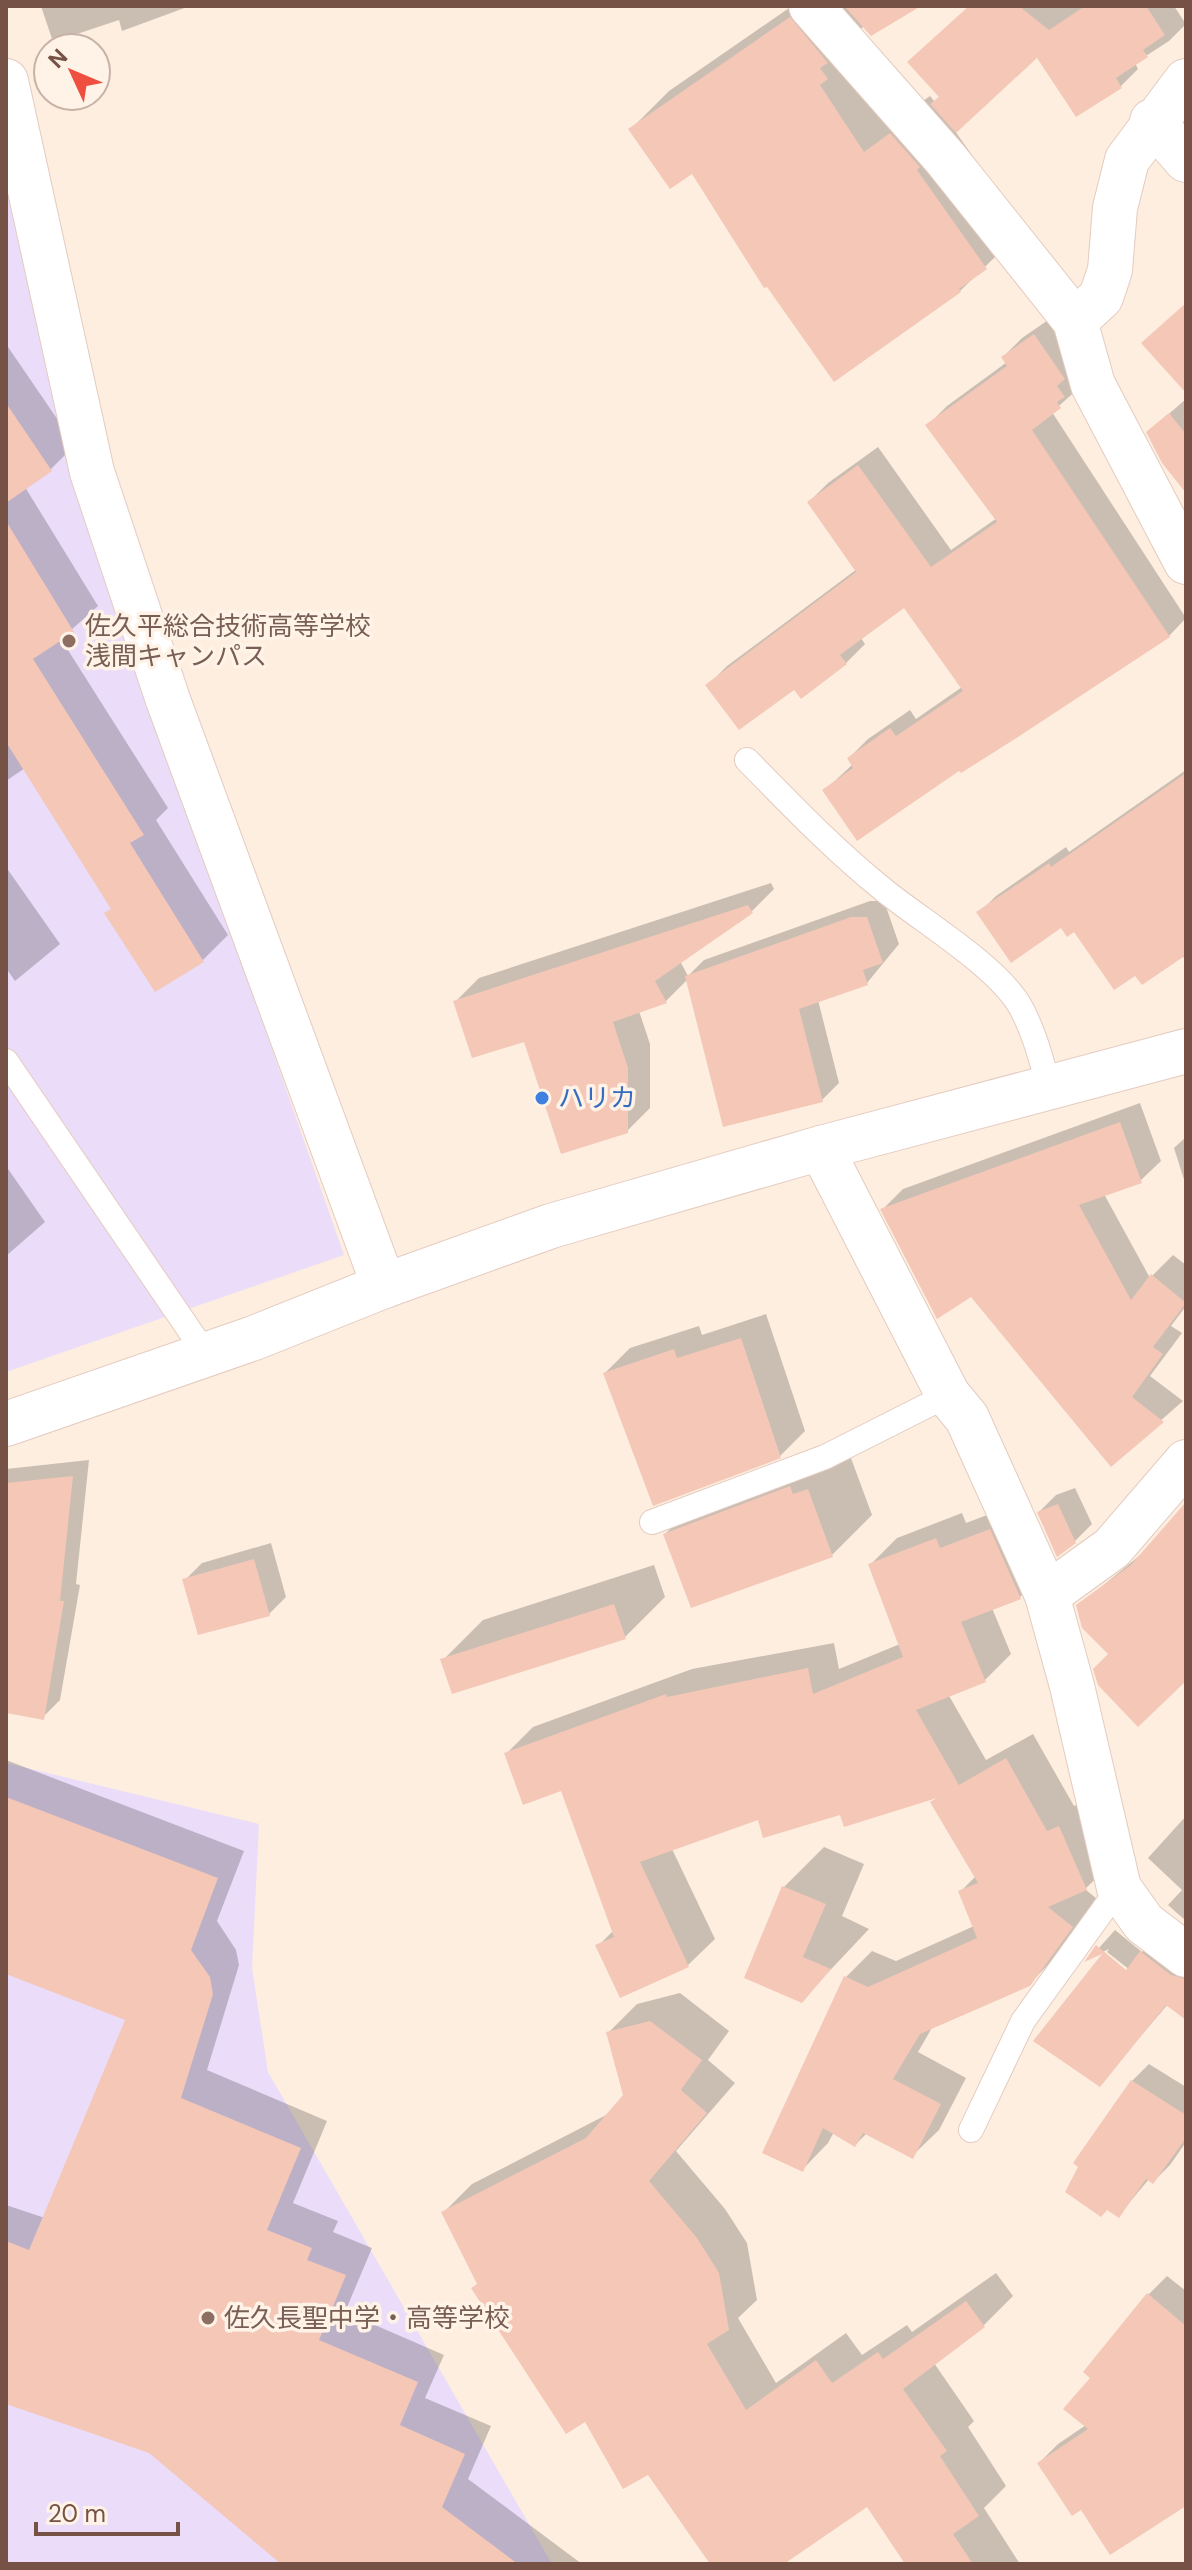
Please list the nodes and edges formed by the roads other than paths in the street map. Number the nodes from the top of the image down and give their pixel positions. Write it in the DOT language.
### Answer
graph roads {
  1 [pos="811,6"];
  2 [pos="6,81"];
  3 [pos="1186,81"];
  4 [pos="1152,121"];
  5 [pos="1186,160"];
  6 [pos="1075,321"];
  7 [pos="1186,562"];
  8 [pos="747,760"];
  9 [pos="1186,1051"];
  10 [pos="6,1061"];
  11 [pos="1049,1087"];
  12 [pos="821,1148"];
  13 [pos="384,1286"];
  14 [pos="205,1353"];
  15 [pos="948,1395"];
  16 [pos="6,1424"];
  17 [pos="1186,1462"];
  18 [pos="652,1522"];
  19 [pos="1047,1595"];
  20 [pos="1119,1888"];
  21 [pos="1186,1955"];
  22 [pos="971,2130"];
  1 -- 6 [label="street"];
  2 -- 13 [label="street"];
  3 -- 4 [label="street"];
  4 -- 5 [label="street"];
  4 -- 6 [label="street"];
  6 -- 7 [label="street"];
  8 -- 11 [label="lane"];
  9 -- 11 [label="street"];
  10 -- 14 [label="lane"];
  11 -- 12 [label="street"];
  12 -- 13 [label="street"];
  12 -- 15 [label="street"];
  13 -- 14 [label="street"];
  14 -- 16 [label="street"];
  15 -- 18 [label="lane"];
  15 -- 19 [label="street"];
  17 -- 19 [label="street"];
  19 -- 20 [label="street"];
  20 -- 21 [label="street"];
  20 -- 22 [label="lane"];
}
